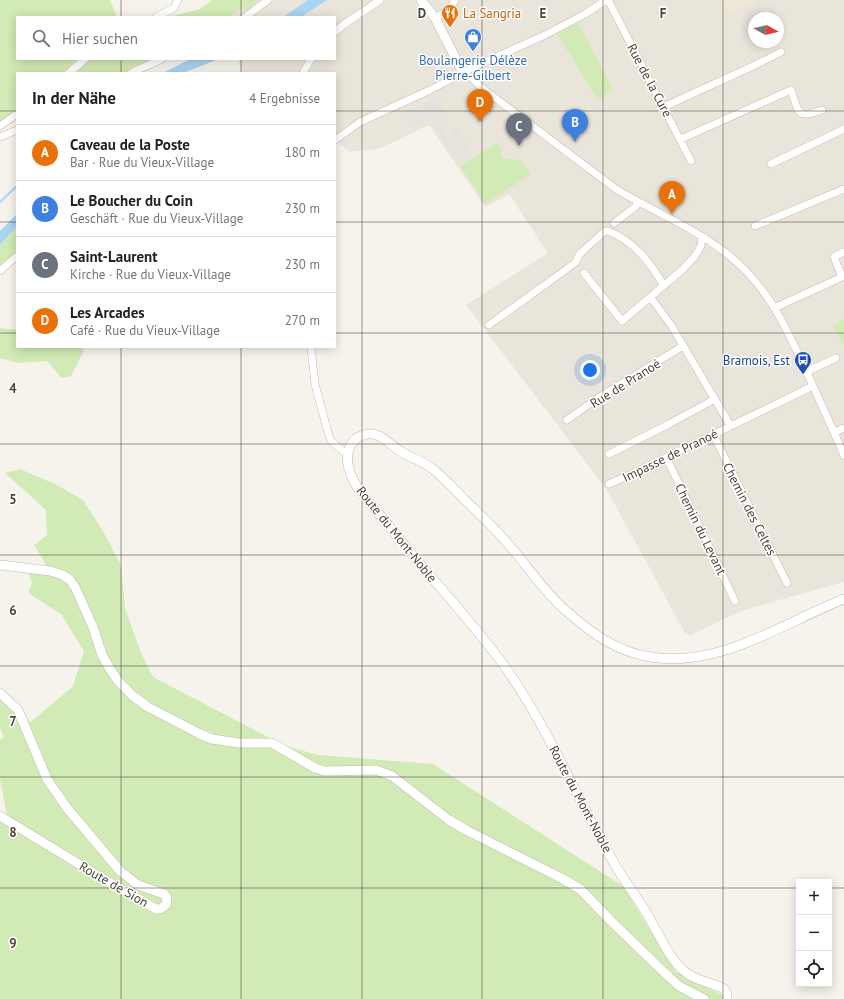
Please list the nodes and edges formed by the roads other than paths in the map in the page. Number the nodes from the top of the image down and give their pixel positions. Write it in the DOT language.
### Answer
graph roads {
  1 [pos="178,0"];
  2 [pos="266,0"];
  3 [pos="380,0"];
  4 [pos="421,0"];
  5 [pos="455,0"];
  6 [pos="607,0"];
  7 [pos="158,16"];
  8 [pos="246,16"];
  9 [pos="435,18"];
  10 [pos="336,31"];
  11 [pos="781,52"];
  12 [pos="84,60"];
  13 [pos="160,60"];
  14 [pos="310,60"];
  15 [pos="70,72"];
  16 [pos="133,72"];
  17 [pos="304,72"];
  18 [pos="466,72"];
  19 [pos="664,106"];
  20 [pos="822,110"];
  21 [pos="16,115"];
  22 [pos="0,126"];
  23 [pos="844,129"];
  24 [pos="16,130"];
  25 [pos="0,138"];
  26 [pos="336,139"];
  27 [pos="681,139"];
  28 [pos="691,161"];
  29 [pos="771,164"];
  30 [pos="844,189"];
  31 [pos="638,202"];
  32 [pos="755,226"];
  33 [pos="608,231"];
  34 [pos="702,237"];
  35 [pos="844,252"];
  36 [pos="16,257"];
  37 [pos="0,270"];
  38 [pos="584,273"];
  39 [pos="664,286"];
  40 [pos="651,298"];
  41 [pos="774,308"];
  42 [pos="489,325"];
  43 [pos="684,346"];
  44 [pos="311,348"];
  45 [pos="836,358"];
  46 [pos="806,372"];
  47 [pos="813,386"];
  48 [pos="715,398"];
  49 [pos="567,420"];
  50 [pos="730,425"];
  51 [pos="844,428"];
  52 [pos="834,432"];
  53 [pos="713,434"];
  54 [pos="344,452"];
  55 [pos="609,454"];
  56 [pos="844,455"];
  57 [pos="666,457"];
  58 [pos="609,484"];
  59 [pos="0,565"];
  60 [pos="787,583"];
  61 [pos="844,599"];
  62 [pos="735,601"];
  63 [pos="0,693"];
  64 [pos="0,816"];
  65 [pos="704,999"];
  66 [pos="727,999"];
  1 -- 7 [label="street"];
  2 -- 8 [label="street"];
  3 -- 10 [label="street"];
  4 -- 9 [label="street"];
  5 -- 9 [label="street"];
  6 -- 18 [label="street"];
  6 -- 19 [label="street, Rue de la Cure"];
  9 -- 18 [label="street"];
  11 -- 19 [label="street"];
  12 -- 15 [label="street"];
  13 -- 16 [label="street"];
  14 -- 17 [label="street"];
  18 -- 26 [label="street"];
  18 -- 31 [label="street"];
  19 -- 27 [label="street, Rue de la Cure"];
  20 -- 27 [label="street"];
  21 -- 22 [label="street"];
  23 -- 29 [label="street"];
  24 -- 25 [label="street"];
  27 -- 28 [label="street, Rue de la Cure"];
  30 -- 32 [label="street"];
  31 -- 33 [label="street"];
  31 -- 34 [label="street"];
  33 -- 39 [label="street"];
  33 -- 42 [label="street"];
  34 -- 39 [label="street"];
  34 -- 41 [label="street"];
  35 -- 41 [label="street"];
  36 -- 37 [label="street"];
  38 -- 40 [label="street"];
  39 -- 40 [label="street"];
  40 -- 43 [label="street"];
  41 -- 46 [label="street"];
  43 -- 48 [label="street"];
  43 -- 49 [label="street, Rue de Pranoé"];
  44 -- 54 [label="street"];
  45 -- 46 [label="street"];
  46 -- 47 [label="street"];
  47 -- 50 [label="street"];
  47 -- 52 [label="street"];
  48 -- 50 [label="street"];
  48 -- 55 [label="street"];
  50 -- 53 [label="street, Impasse de Pranoé"];
  51 -- 52 [label="street"];
  52 -- 56 [label="street"];
  53 -- 57 [label="street, Impasse de Pranoé"];
  53 -- 60 [label="street, Chemin des Celtes"];
  57 -- 58 [label="street, Impasse de Pranoé"];
  57 -- 62 [label="street, Chemin du Levant"];
  59 -- 65 [label="street"];
  61 -- 66 [label="street, Route du Mont-Noble"];
  63 -- 64 [label="street, Route de Sion"];
}
